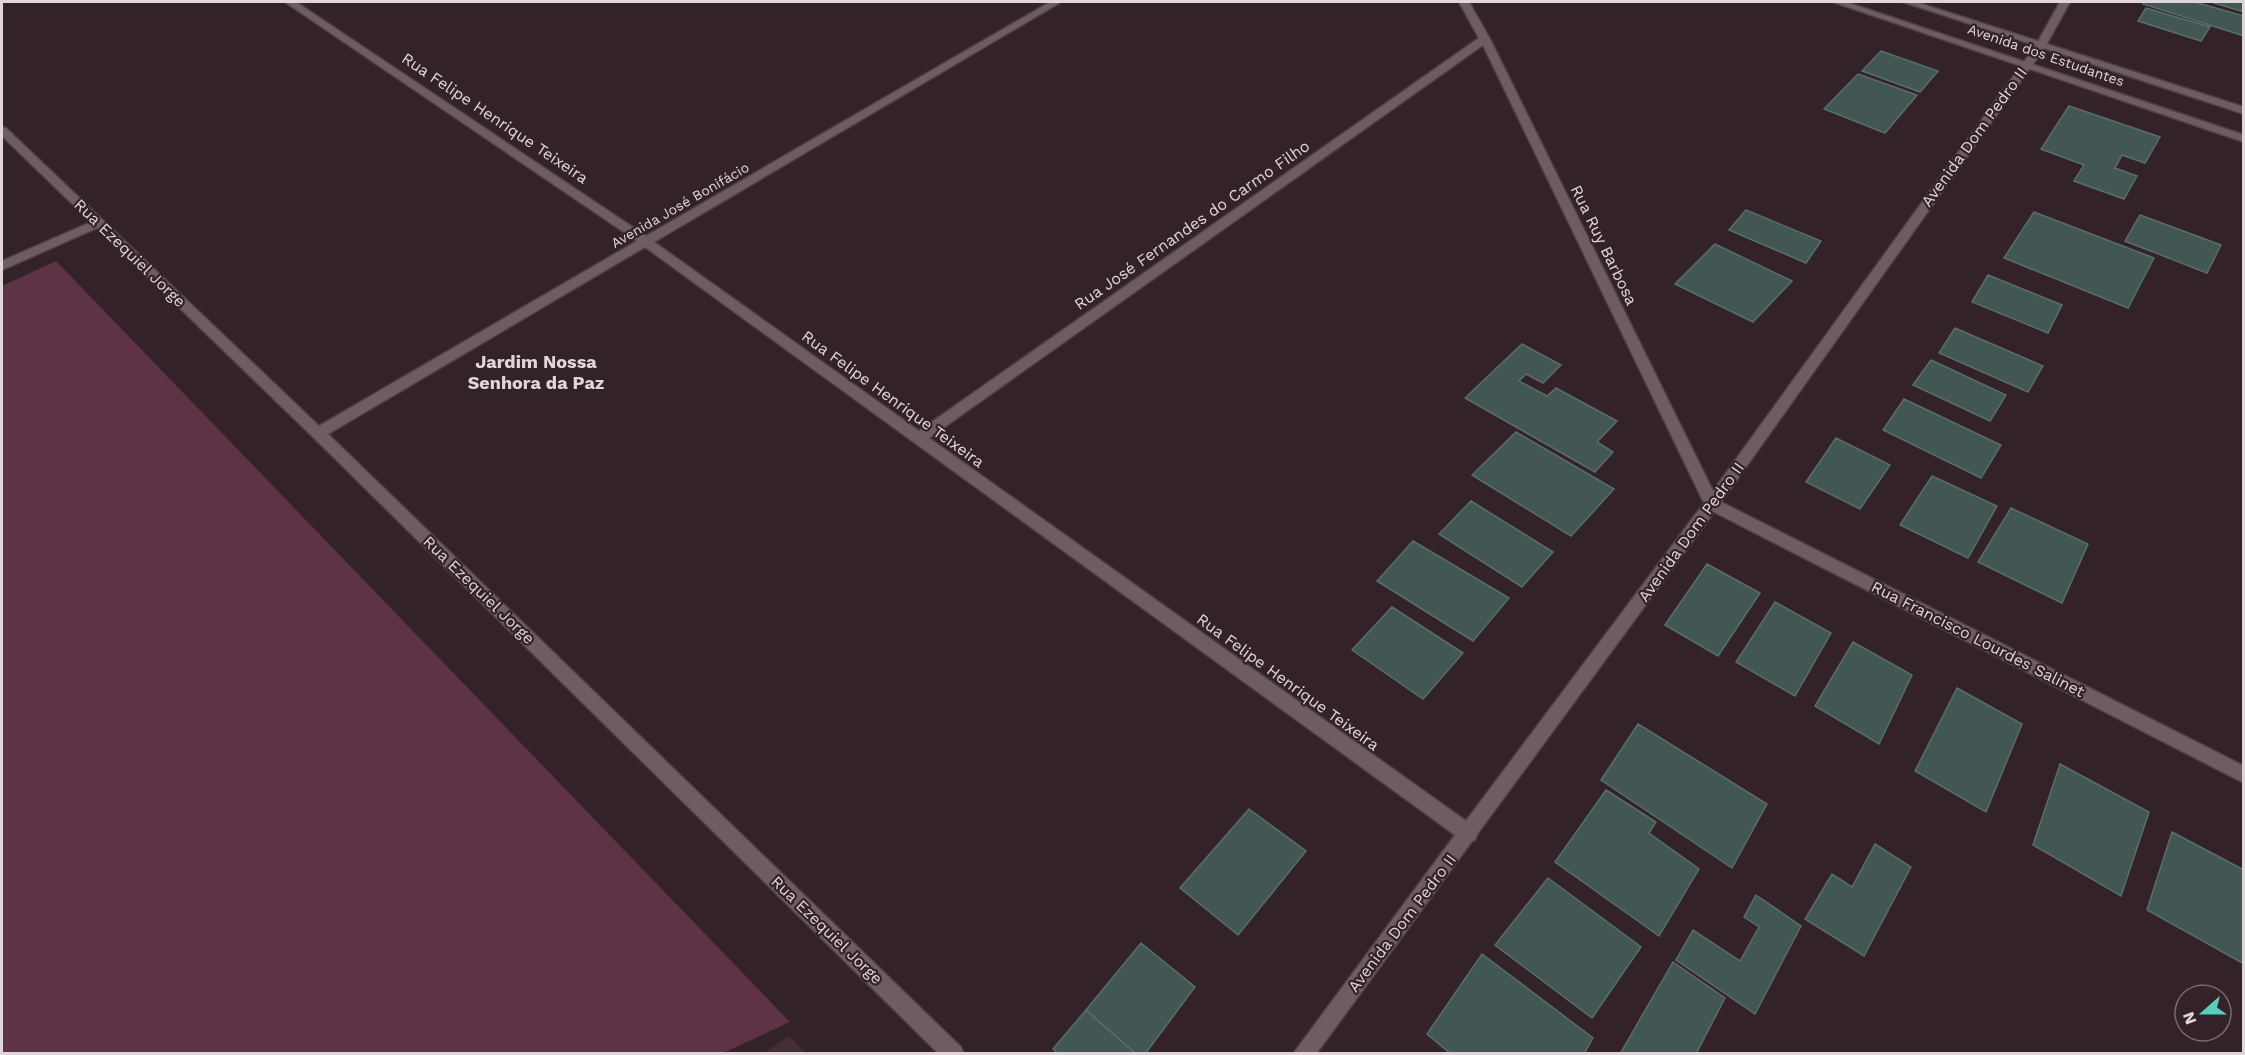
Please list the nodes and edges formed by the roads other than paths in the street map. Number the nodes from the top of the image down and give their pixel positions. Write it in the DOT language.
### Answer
graph roads {
  1 [pos="290,2"];
  2 [pos="1056,2"];
  3 [pos="1464,2"];
  4 [pos="1838,2"];
  5 [pos="1908,2"];
  6 [pos="2065,2"];
  7 [pos="1485,39"];
  8 [pos="2041,45"];
  9 [pos="2026,64"];
  10 [pos="2244,111"];
  11 [pos="3,133"];
  12 [pos="2244,139"];
  13 [pos="98,222"];
  14 [pos="646,242"];
  15 [pos="2,266"];
  16 [pos="318,433"];
  17 [pos="918,439"];
  18 [pos="1712,504"];
  19 [pos="2244,775"];
  20 [pos="1469,834"];
  21 [pos="954,1053"];
  22 [pos="1303,1053"];
  1 -- 14 [label="street, Rua Felipe Henrique Teixeira"];
  2 -- 14 [label="street, Avenida José Bonifácio"];
  3 -- 7 [label="street, Rua Ruy Barbosa"];
  4 -- 9 [label="street, Avenida dos Estudantes"];
  5 -- 8 [label="street, Avenida dos Estudantes"];
  6 -- 8 [label="street, Avenida Dom Pedro II"];
  7 -- 17 [label="street, Rua José Fernandes do Carmo Filho"];
  7 -- 18 [label="street, Rua Ruy Barbosa"];
  8 -- 9 [label="street, Avenida Dom Pedro II"];
  8 -- 10 [label="street, Avenida dos Estudantes"];
  9 -- 12 [label="street, Avenida dos Estudantes"];
  9 -- 18 [label="street, Avenida Dom Pedro II"];
  11 -- 13 [label="street, Rua Ezequiel Jorge"];
  13 -- 15 [label="street"];
  13 -- 16 [label="street, Rua Ezequiel Jorge"];
  14 -- 16 [label="street, Avenida José Bonifácio"];
  14 -- 17 [label="street, Rua Felipe Henrique Teixeira"];
  16 -- 21 [label="street, Rua Ezequiel Jorge"];
  17 -- 20 [label="street, Rua Felipe Henrique Teixeira"];
  18 -- 19 [label="street, Rua Francisco Lourdes Salinet"];
  18 -- 20 [label="street, Avenida Dom Pedro II"];
  20 -- 22 [label="street, Avenida Dom Pedro II"];
}
